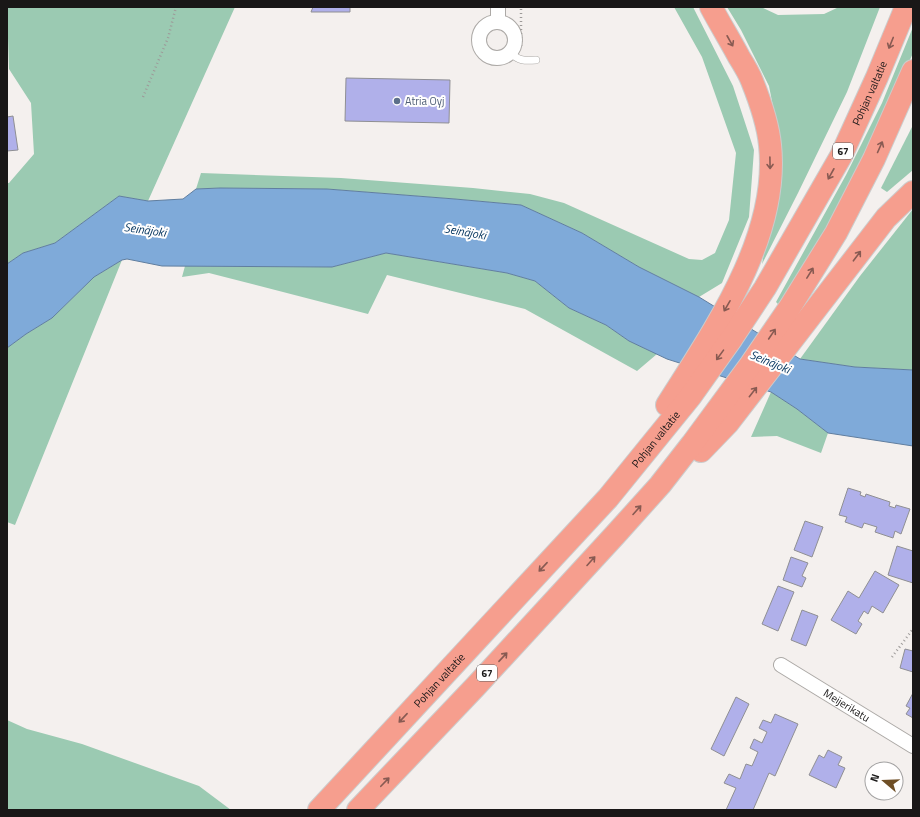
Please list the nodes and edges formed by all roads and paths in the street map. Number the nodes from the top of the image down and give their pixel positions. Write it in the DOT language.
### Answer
graph roads {
  1 [pos="176,7"];
  2 [pos="498,7"];
  3 [pos="522,7"];
  4 [pos="711,7"];
  5 [pos="906,7"];
  6 [pos="498,22"];
  7 [pos="516,56"];
  8 [pos="536,60"];
  9 [pos="913,71"];
  10 [pos="143,97"];
  11 [pos="913,192"];
  12 [pos="683,393"];
  13 [pos="722,417"];
  14 [pos="913,629"];
  15 [pos="892,657"];
  16 [pos="781,665"];
  17 [pos="913,746"];
  18 [pos="318,810"];
  19 [pos="358,810"];
  1 -- 10 [label="path"];
  2 -- 6 [label="street"];
  3 -- 7 [label="path"];
  4 -- 12 [label="highway, one-way"];
  5 -- 12 [label="highway, Pohjan valtatie / 67, one-way"];
  6 -- 7 [label="street"];
  6 -- 7 [label="street"];
  7 -- 8 [label="lane"];
  13 -- 9 [label="highway, one-way"];
  13 -- 11 [label="highway, one-way"];
  12 -- 18 [label="highway, Pohjan valtatie / 67, one-way"];
  19 -- 13 [label="highway, 67, one-way"];
  14 -- 15 [label="path"];
  16 -- 17 [label="street, Meijerikatu"];
}
